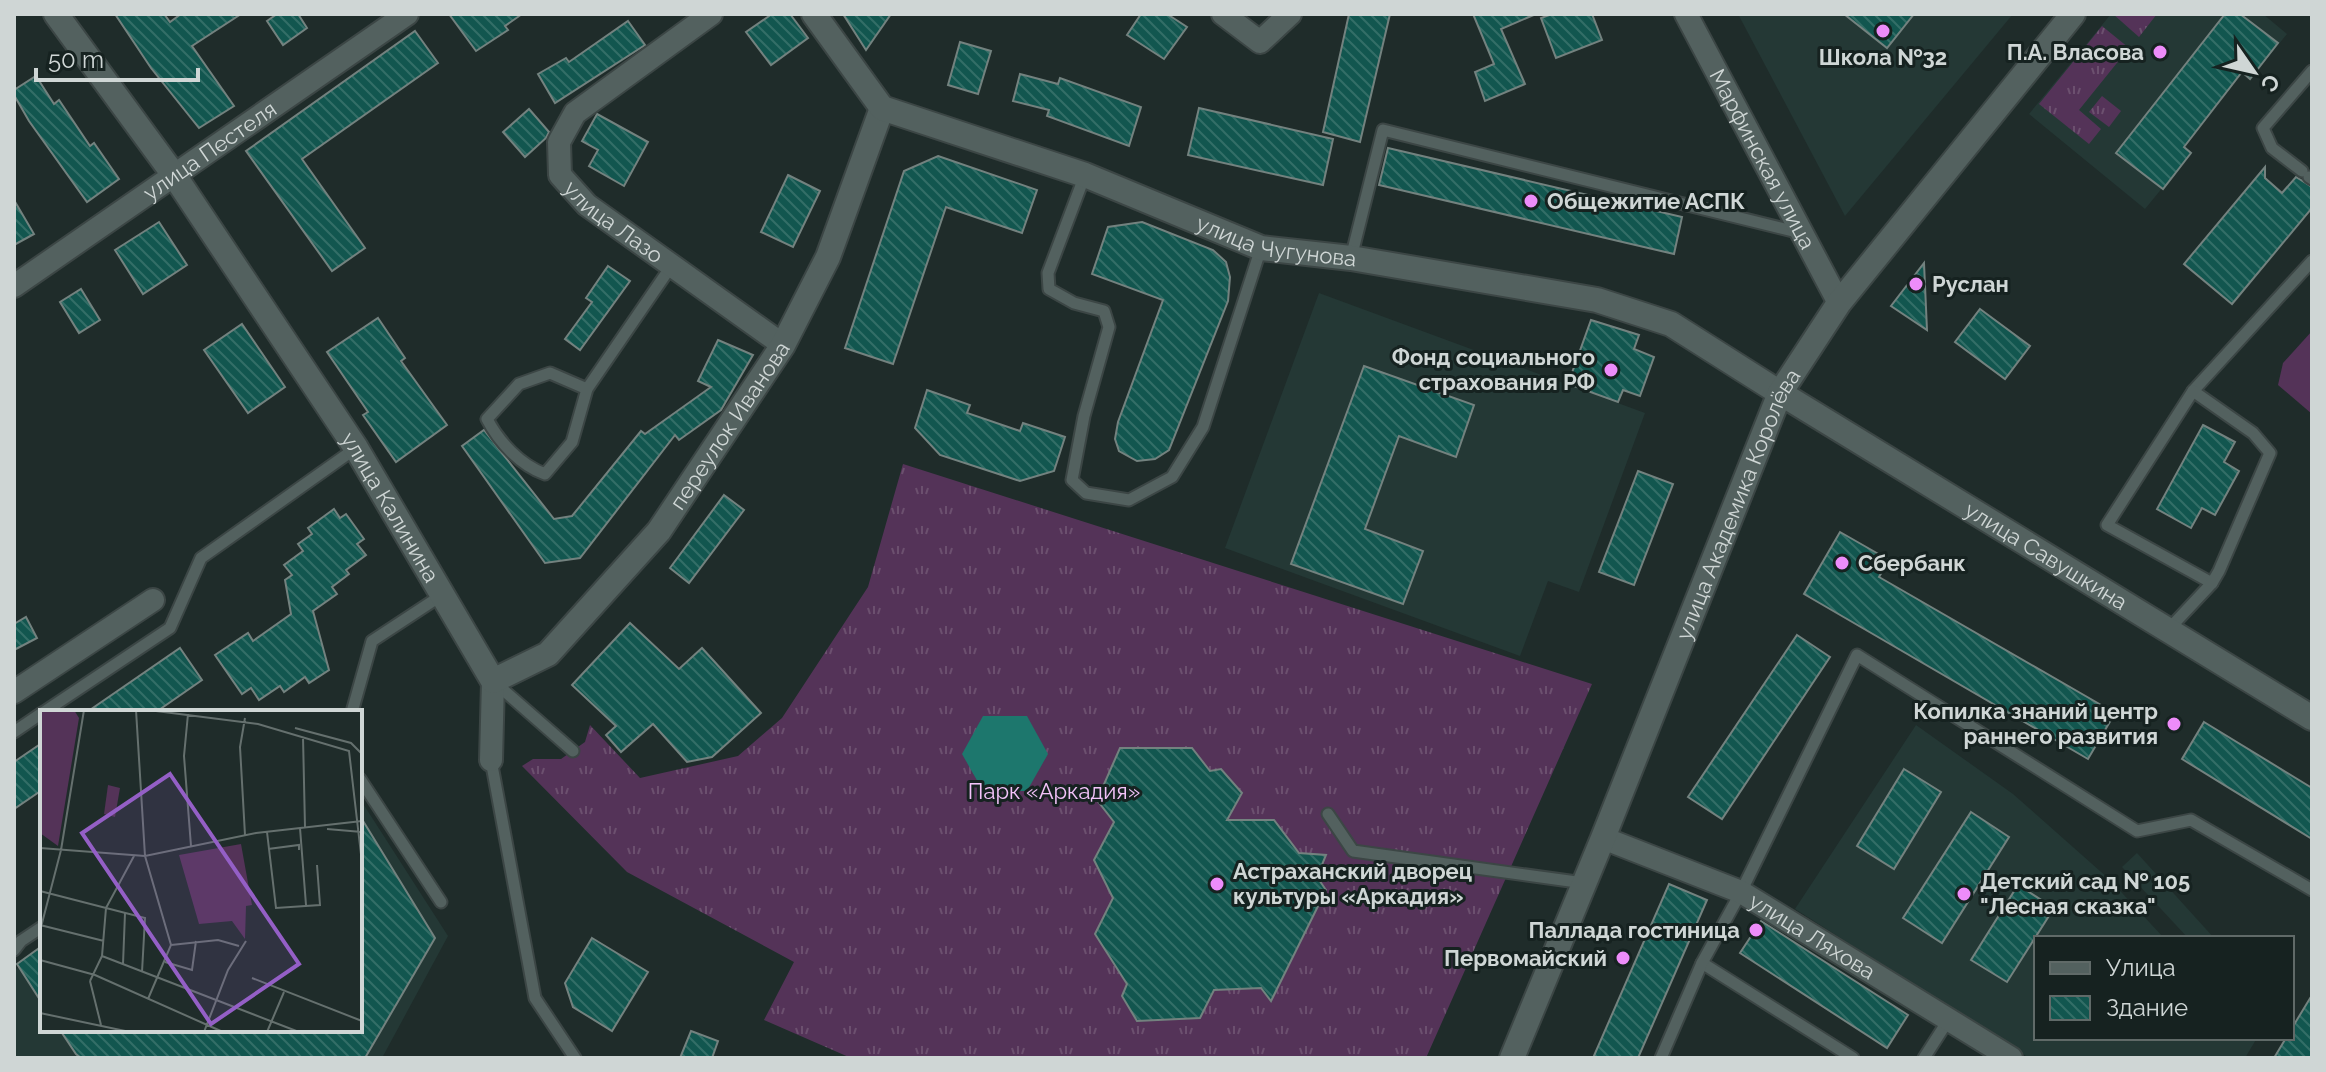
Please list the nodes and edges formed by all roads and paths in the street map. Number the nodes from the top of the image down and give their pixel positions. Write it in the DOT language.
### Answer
graph roads {
  1 [pos="56,14"];
  2 [pos="407,14"];
  3 [pos="711,14"];
  4 [pos="814,14"];
  5 [pos="1223,14"];
  6 [pos="1290,14"];
  7 [pos="1686,14"];
  8 [pos="2073,14"];
  9 [pos="2312,71"];
  10 [pos="882,108"];
  11 [pos="174,175"];
  12 [pos="1085,175"];
  13 [pos="2308,175"];
  14 [pos="1801,233"];
  15 [pos="1261,248"];
  16 [pos="1351,258"];
  17 [pos="2312,261"];
  18 [pos="672,265"];
  19 [pos="14,286"];
  20 [pos="1839,303"];
  21 [pos="783,345"];
  22 [pos="587,389"];
  23 [pos="2193,391"];
  24 [pos="1780,393"];
  25 [pos="356,448"];
  26 [pos="2212,583"];
  27 [pos="442,595"];
  28 [pos="153,600"];
  29 [pos="2168,630"];
  30 [pos="493,681"];
  31 [pos="14,692"];
  32 [pos="47,710"];
  33 [pos="351,710"];
  34 [pos="40,715"];
  35 [pos="2312,718"];
  36 [pos="14,732"];
  37 [pos="573,751"];
  38 [pos="491,760"];
  39 [pos="362,782"];
  40 [pos="1328,814"];
  41 [pos="1603,838"];
  42 [pos="1584,883"];
  43 [pos="2312,890"];
  44 [pos="1741,892"];
  45 [pos="441,902"];
  46 [pos="40,928"];
  47 [pos="14,950"];
  48 [pos="1702,963"];
  49 [pos="1949,1019"];
  50 [pos="575,1058"];
  51 [pos="1512,1058"];
  52 [pos="1661,1058"];
  53 [pos="1853,1058"];
  54 [pos="1924,1058"];
  55 [pos="2011,1058"];
  1 -- 11 [label="street, улица Калинина"];
  2 -- 11 [label="street, улица Пестеля"];
  3 -- 18 [label="street, улица Лазо"];
  4 -- 10 [label="street"];
  5 -- 6 [label="street"];
  7 -- 14 [label="street, Марфинская улица"];
  8 -- 20 [label="street, улица Академика Королёва"];
  9 -- 13 [label="lane"];
  10 -- 12 [label="street, улица Чугунова"];
  10 -- 21 [label="street, переулок Иванова"];
  11 -- 19 [label="street, улица Пестеля"];
  11 -- 25 [label="street, улица Калинина"];
  12 -- 15 [label="street, улица Чугунова"];
  12 -- 15 [label="lane"];
  14 -- 16 [label="lane"];
  14 -- 20 [label="street, Марфинская улица"];
  15 -- 16 [label="street, улица Чугунова"];
  16 -- 24 [label="street, улица Чугунова"];
  17 -- 23 [label="lane"];
  18 -- 21 [label="street, улица Лазо"];
  18 -- 22 [label="lane"];
  20 -- 24 [label="street, улица Академика Королёва"];
  21 -- 30 [label="street, переулок Иванова"];
  22 -- 22 [label="lane"];
  23 -- 26 [label="lane"];
  23 -- 26 [label="lane"];
  24 -- 29 [label="street, улица Савушкина"];
  24 -- 41 [label="street, улица Академика Королёва"];
  25 -- 27 [label="street, улица Калинина"];
  25 -- 32 [label="lane"];
  26 -- 29 [label="lane"];
  27 -- 30 [label="street, улица Калинина"];
  27 -- 33 [label="lane"];
  28 -- 31 [label="street"];
  29 -- 35 [label="street, улица Савушкина"];
  30 -- 37 [label="lane"];
  30 -- 38 [label="street"];
  34 -- 36 [label="lane"];
  38 -- 50 [label="lane"];
  39 -- 45 [label="lane"];
  40 -- 42 [label="lane"];
  41 -- 42 [label="street, улица Академика Королёва"];
  41 -- 44 [label="street, улица Ляхова"];
  42 -- 51 [label="street, улица Академика Королёва"];
  43 -- 44 [label="lane"];
  44 -- 48 [label="lane"];
  44 -- 49 [label="street, улица Ляхова"];
  46 -- 47 [label="lane"];
  48 -- 52 [label="lane"];
  48 -- 53 [label="lane"];
  49 -- 54 [label="lane"];
  49 -- 55 [label="street, улица Ляхова"];
}
